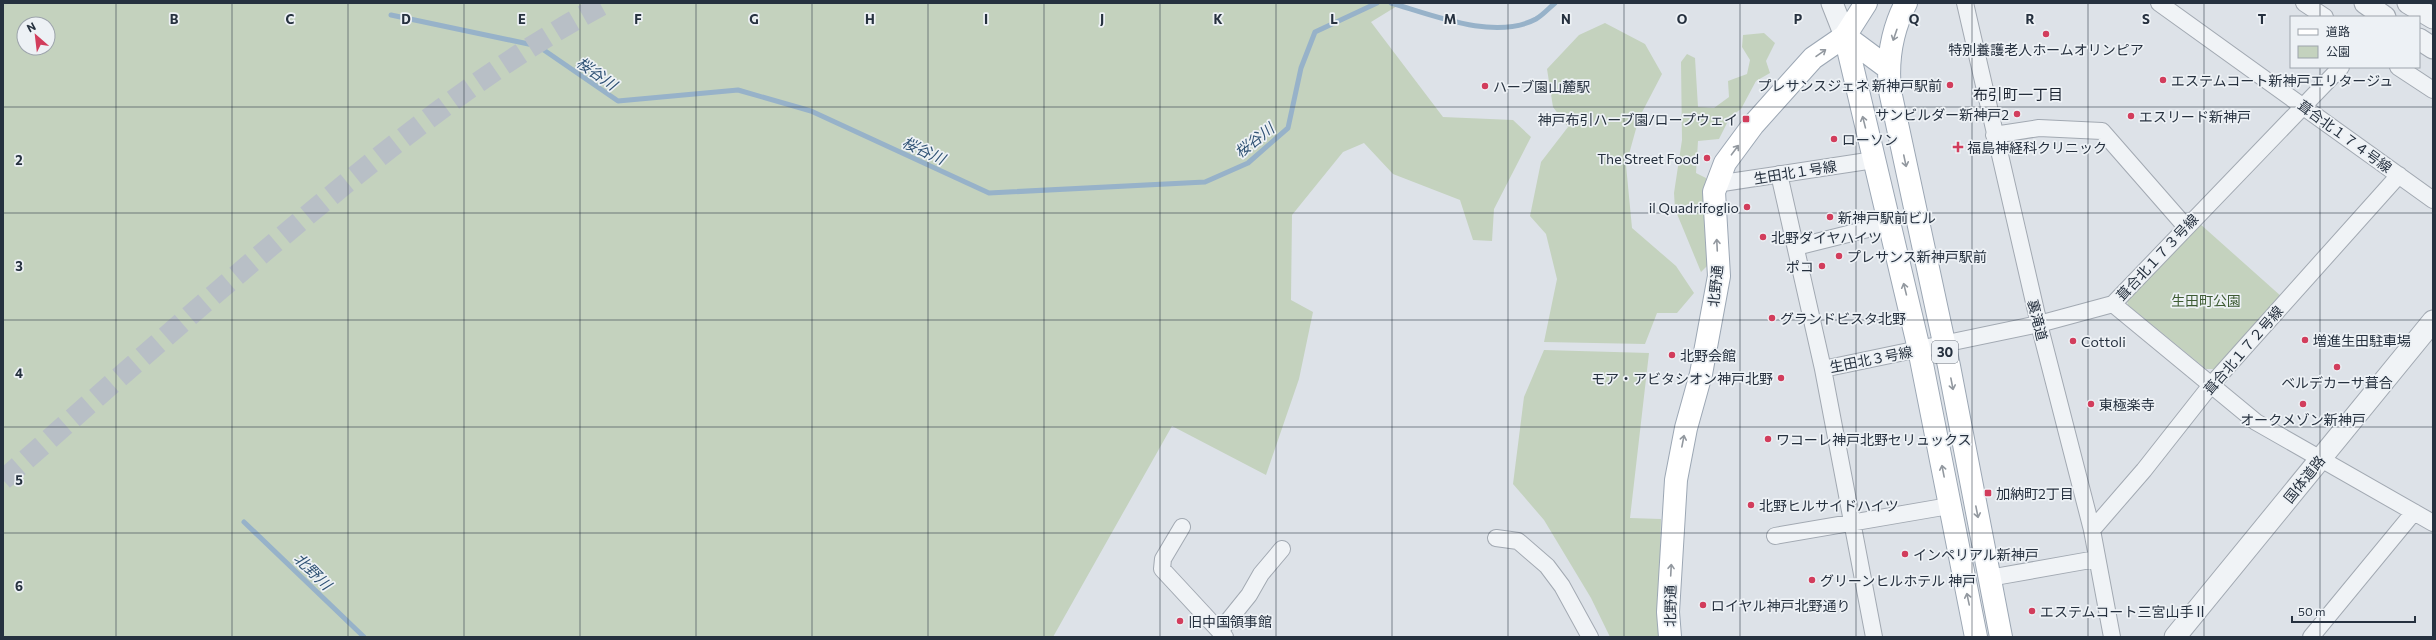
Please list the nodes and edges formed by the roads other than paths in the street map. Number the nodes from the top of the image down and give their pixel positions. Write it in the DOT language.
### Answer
graph roads {
  1 [pos="1832,3"];
  2 [pos="1866,3"];
  3 [pos="1906,3"];
  4 [pos="1965,3"];
  5 [pos="2159,3"];
  6 [pos="2304,3"];
  7 [pos="2365,3"];
  8 [pos="2408,3"];
  9 [pos="2324,16"];
  10 [pos="2384,16"];
  11 [pos="2433,18"];
  12 [pos="1845,36"];
  13 [pos="2420,40"];
  14 [pos="2433,48"];
  15 [pos="1888,68"];
  16 [pos="2340,68"];
  17 [pos="2400,68"];
  18 [pos="2433,90"];
  19 [pos="2302,106"];
  20 [pos="1994,135"];
  21 [pos="1874,160"];
  22 [pos="1779,174"];
  23 [pos="2399,175"];
  24 [pos="1716,184"];
  25 [pos="2433,200"];
  26 [pos="1888,224"];
  27 [pos="2186,227"];
  28 [pos="1796,248"];
  29 [pos="2113,304"];
  30 [pos="2433,321"];
  31 [pos="2039,324"];
  32 [pos="1944,345"];
  33 [pos="1919,349"];
  34 [pos="1823,369"];
  35 [pos="2211,385"];
  36 [pos="2321,458"];
  37 [pos="1949,506"];
  38 [pos="2414,512"];
  39 [pos="1851,521"];
  40 [pos="2433,523"];
  41 [pos="1182,527"];
  42 [pos="2092,530"];
  43 [pos="1775,536"];
  44 [pos="1496,538"];
  45 [pos="1282,549"];
  46 [pos="2096,559"];
  47 [pos="1989,578"];
  48 [pos="1222,634"];
  49 [pos="1590,637"];
  50 [pos="1670,637"];
  51 [pos="1874,637"];
  52 [pos="1976,637"];
  53 [pos="2000,637"];
  54 [pos="2112,637"];
  55 [pos="2175,637"];
  56 [pos="2311,637"];
  1 -- 12 [label="street"];
  2 -- 12 [label="main road"];
  3 -- 15 [label="main road, 30, one-way"];
  4 -- 20 [label="street, 裏滝道"];
  5 -- 19 [label="street, 葺合北１７４号線"];
  6 -- 9 [label="street"];
  7 -- 10 [label="street"];
  8 -- 11 [label="street"];
  12 -- 15 [label="main road"];
  21 -- 12 [label="main road, 30, one-way"];
  24 -- 12 [label="main road, 北野通, one-way"];
  13 -- 14 [label="street"];
  15 -- 32 [label="main road, 30, one-way"];
  16 -- 19 [label="street, 葺合北１７３号線"];
  17 -- 18 [label="street"];
  19 -- 23 [label="street, 葺合北１７４号線"];
  19 -- 27 [label="street, 葺合北１７３号線"];
  20 -- 27 [label="street"];
  20 -- 31 [label="street, 裏滝道"];
  21 -- 22 [label="street, 生田北１号線"];
  21 -- 26 [label="main road, 30"];
  22 -- 24 [label="street, 生田北１号線"];
  22 -- 28 [label="street"];
  23 -- 25 [label="street, 葺合北１７４号線"];
  23 -- 35 [label="street, 葺合北１７２号線"];
  50 -- 24 [label="main road, 北野通, one-way"];
  26 -- 28 [label="street"];
  33 -- 26 [label="main road, 30, one-way"];
  27 -- 29 [label="street, 葺合北１７３号線"];
  28 -- 34 [label="street"];
  29 -- 31 [label="street, 葺合北１７３号線"];
  29 -- 35 [label="street"];
  30 -- 36 [label="street, 国体道路"];
  31 -- 32 [label="street, 葺合北１７３号線"];
  31 -- 42 [label="street, 裏滝道"];
  32 -- 33 [label="street, 葺合北１７３号線"];
  32 -- 47 [label="main road, 30, one-way"];
  33 -- 34 [label="street, 生田北３号線"];
  37 -- 33 [label="main road, 30, one-way"];
  34 -- 39 [label="street"];
  35 -- 36 [label="street"];
  35 -- 42 [label="street, 葺合北１７２号線"];
  36 -- 38 [label="street"];
  36 -- 55 [label="street, 国体道路"];
  37 -- 39 [label="street"];
  52 -- 37 [label="main road, 30, one-way"];
  38 -- 40 [label="street"];
  38 -- 56 [label="street"];
  39 -- 43 [label="street"];
  39 -- 51 [label="street"];
  41 -- 48 [label="street"];
  42 -- 46 [label="street, 裏滝道"];
  44 -- 49 [label="street"];
  45 -- 48 [label="street"];
  46 -- 47 [label="street"];
  46 -- 54 [label="street, 裏滝道"];
  47 -- 53 [label="main road, 30"];
}
